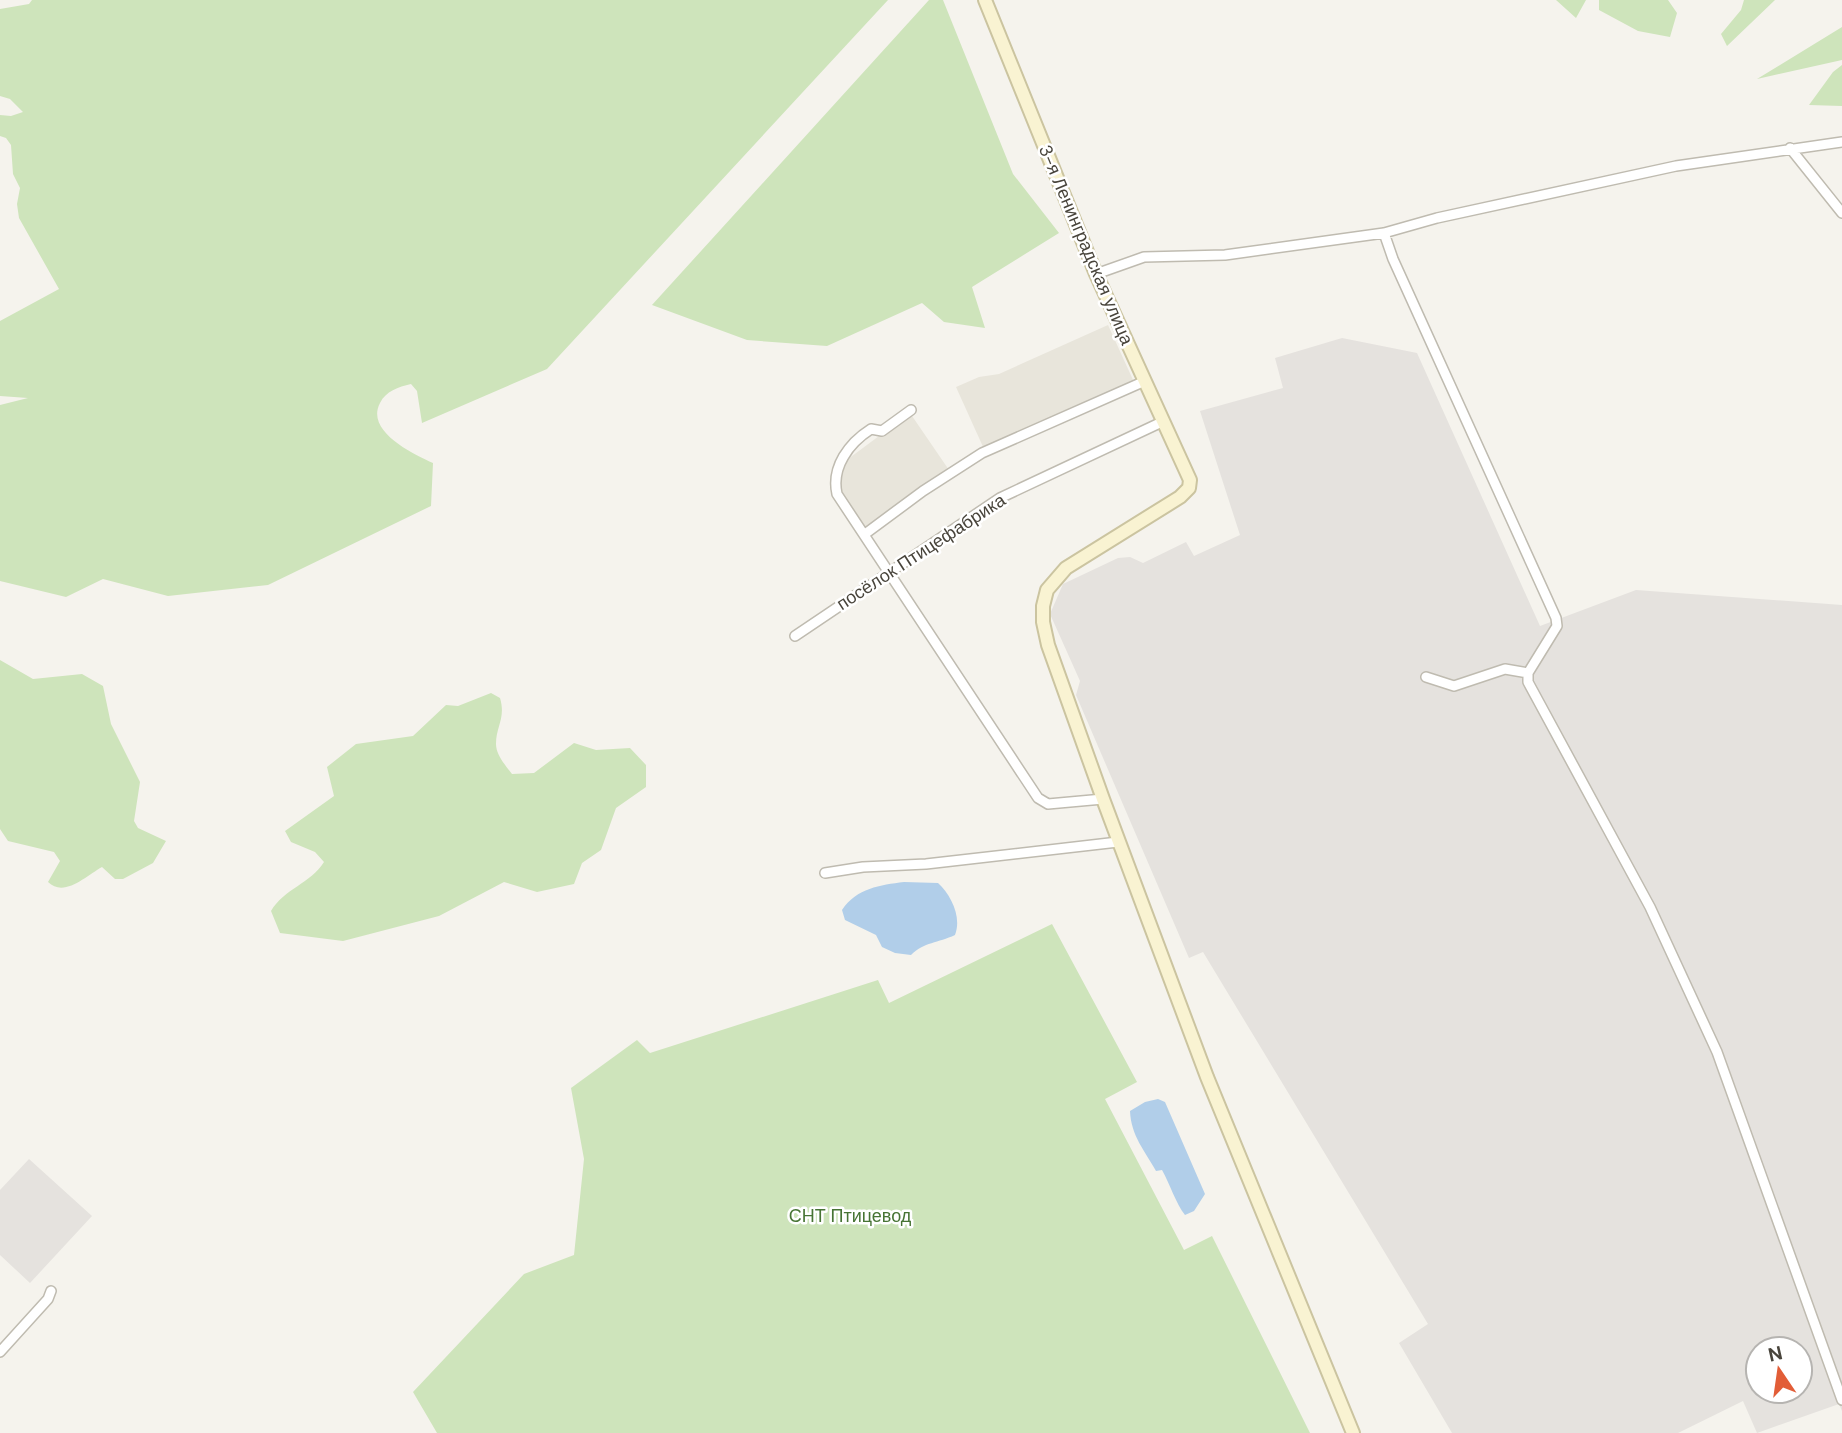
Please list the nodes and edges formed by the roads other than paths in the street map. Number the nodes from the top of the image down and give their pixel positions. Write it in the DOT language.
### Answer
graph roads {
  1 [pos="985,0"];
  2 [pos="1842,142"];
  3 [pos="1790,148"];
  4 [pos="1842,213"];
  5 [pos="1384,233"];
  6 [pos="1096,274"];
  7 [pos="1144,381"];
  8 [pos="911,411"];
  9 [pos="1164,421"];
  10 [pos="865,534"];
  11 [pos="888,572"];
  12 [pos="795,636"];
  13 [pos="1528,673"];
  14 [pos="1426,677"];
  15 [pos="1103,799"];
  16 [pos="1118,842"];
  17 [pos="825,873"];
  18 [pos="51,1291"];
  19 [pos="0,1352"];
  20 [pos="1842,1400"];
  21 [pos="1353,1433"];
  1 -- 6 [label="street, 3-я Ленинградская улица"];
  2 -- 3 [label="street"];
  3 -- 4 [label="street"];
  3 -- 5 [label="street"];
  5 -- 6 [label="street"];
  5 -- 13 [label="street"];
  6 -- 7 [label="street, 3-я Ленинградская улица"];
  7 -- 9 [label="street, 3-я Ленинградская улица"];
  7 -- 10 [label="street"];
  8 -- 10 [label="street"];
  9 -- 11 [label="street, посёлок Птицефабрика"];
  9 -- 15 [label="street, 3-я Ленинградская улица"];
  10 -- 11 [label="street"];
  11 -- 12 [label="street, посёлок Птицефабрика"];
  11 -- 15 [label="street"];
  13 -- 14 [label="street"];
  13 -- 20 [label="street"];
  15 -- 16 [label="street"];
  16 -- 17 [label="street"];
  16 -- 21 [label="street"];
  18 -- 19 [label="street"];
}
